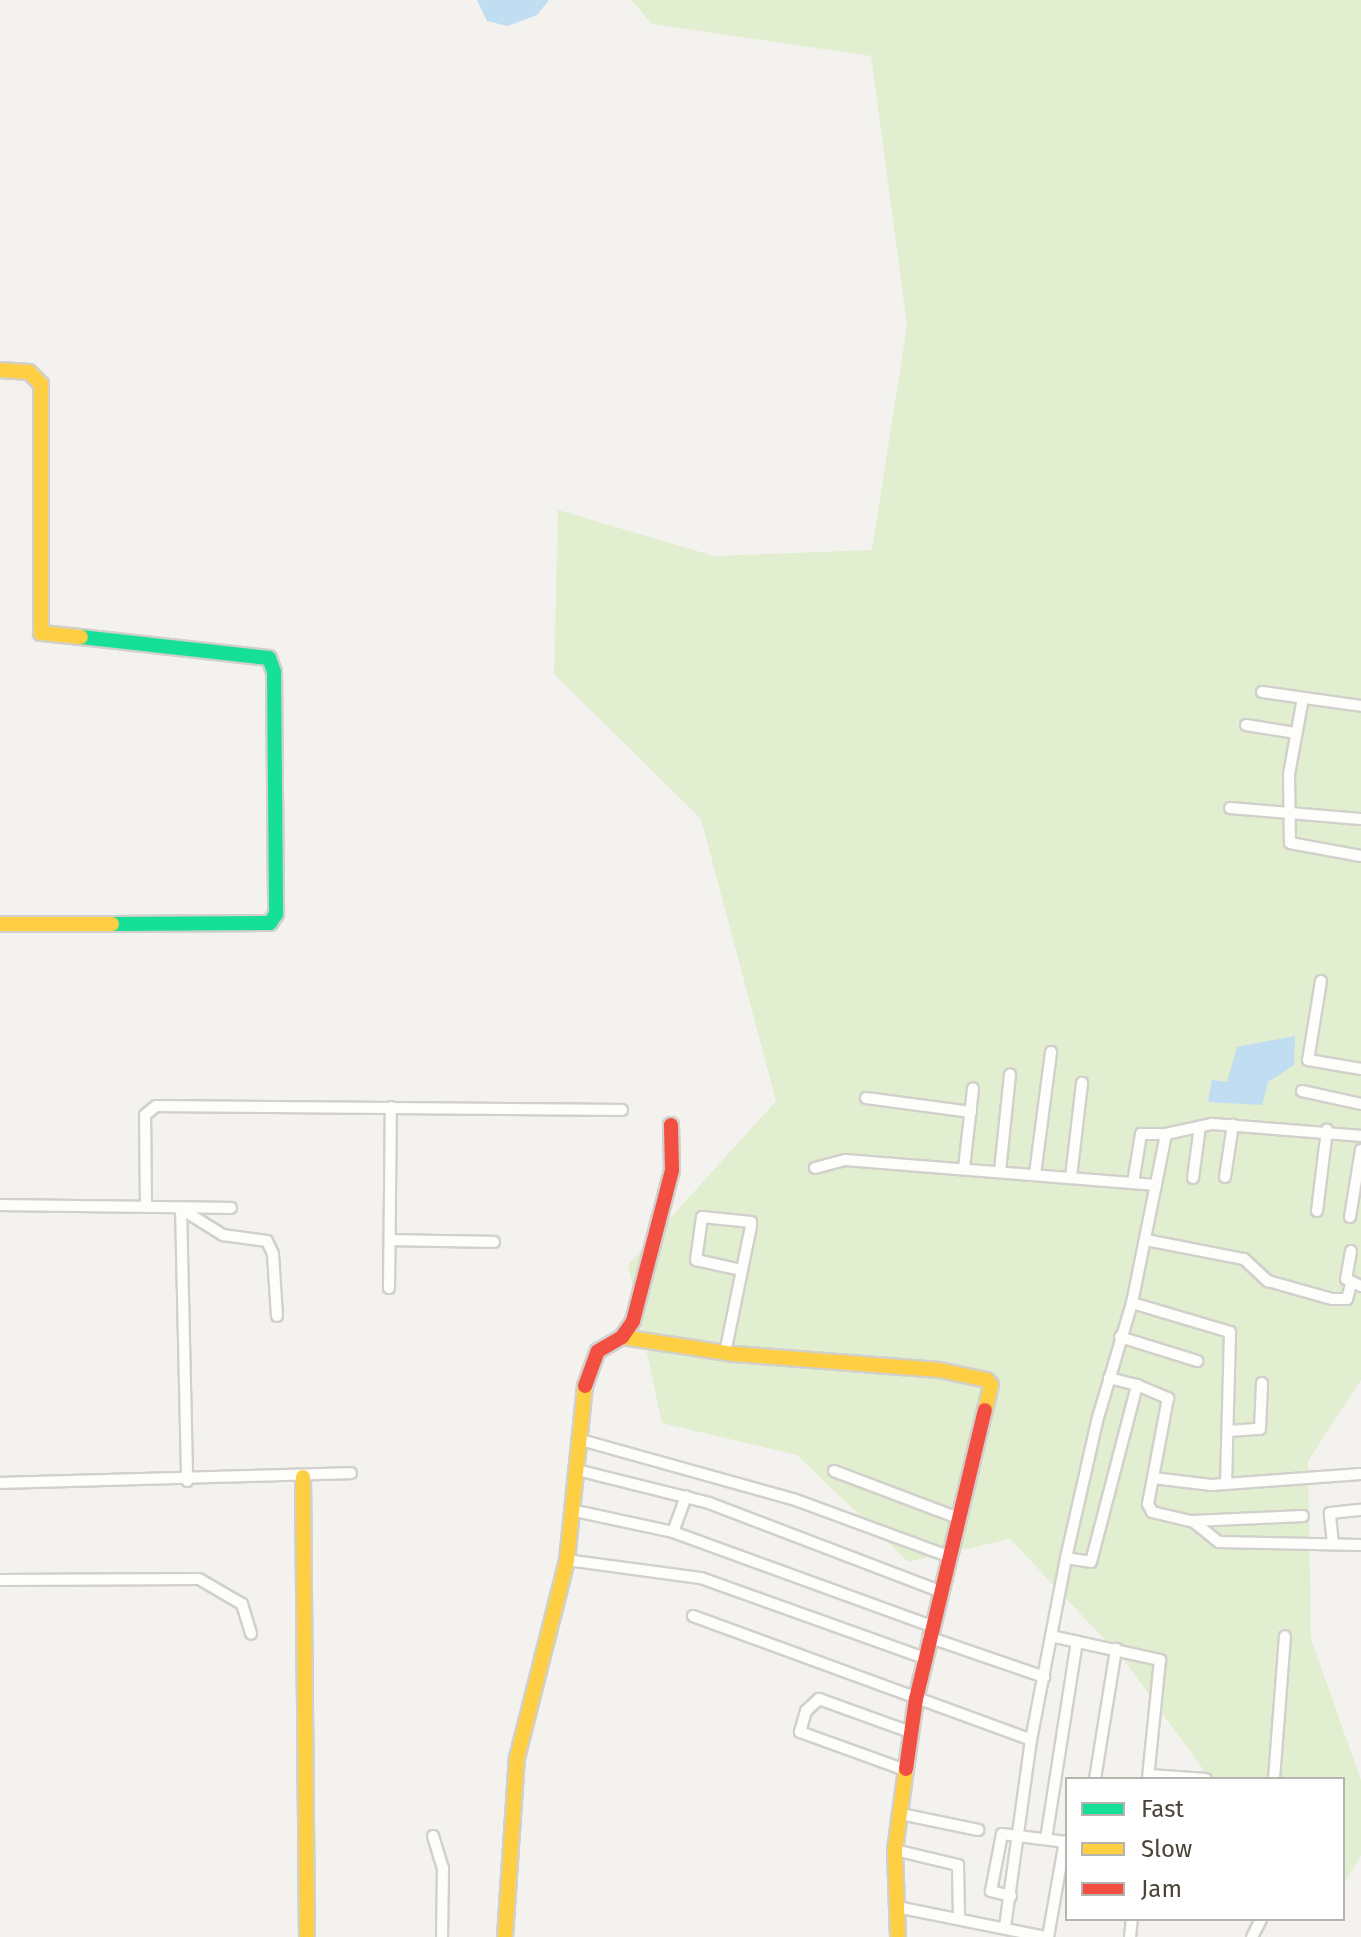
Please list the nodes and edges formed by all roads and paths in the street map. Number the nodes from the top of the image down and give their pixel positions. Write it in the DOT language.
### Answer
graph roads {
  1 [pos="0,370"];
  2 [pos="1262,692"];
  3 [pos="1303,698"];
  4 [pos="1361,706"];
  5 [pos="1246,725"];
  6 [pos="1296,733"];
  7 [pos="1230,808"];
  8 [pos="1287,810"];
  9 [pos="1361,819"];
  10 [pos="1361,856"];
  11 [pos="0,924"];
  12 [pos="1321,981"];
  13 [pos="1051,1052"];
  14 [pos="1361,1069"];
  15 [pos="1010,1075"];
  16 [pos="1082,1083"];
  17 [pos="973,1089"];
  18 [pos="1302,1091"];
  19 [pos="866,1098"];
  20 [pos="1361,1104"];
  21 [pos="391,1107"];
  22 [pos="622,1110"];
  23 [pos="971,1112"];
  24 [pos="671,1125"];
  25 [pos="1233,1125"];
  26 [pos="1200,1126"];
  27 [pos="1327,1130"];
  28 [pos="1166,1134"];
  29 [pos="1361,1136"];
  30 [pos="1361,1150"];
  31 [pos="815,1168"];
  32 [pos="964,1168"];
  33 [pos="1000,1171"];
  34 [pos="1035,1174"];
  35 [pos="1071,1177"];
  36 [pos="1225,1177"];
  37 [pos="1193,1178"];
  38 [pos="1133,1183"];
  39 [pos="1156,1185"];
  40 [pos="0,1205"];
  41 [pos="146,1207"];
  42 [pos="231,1208"];
  43 [pos="181,1211"];
  44 [pos="1317,1211"];
  45 [pos="1350,1217"];
  46 [pos="390,1240"];
  47 [pos="1146,1240"];
  48 [pos="494,1242"];
  49 [pos="1351,1251"];
  50 [pos="742,1270"];
  51 [pos="1356,1285"];
  52 [pos="389,1288"];
  53 [pos="1132,1303"];
  54 [pos="277,1316"];
  55 [pos="622,1337"];
  56 [pos="1120,1337"];
  57 [pos="725,1353"];
  58 [pos="1197,1361"];
  59 [pos="1109,1378"];
  60 [pos="1262,1383"];
  61 [pos="1137,1385"];
  62 [pos="1228,1431"];
  63 [pos="581,1440"];
  64 [pos="577,1470"];
  65 [pos="834,1471"];
  66 [pos="351,1473"];
  67 [pos="1361,1474"];
  68 [pos="303,1477"];
  69 [pos="1153,1478"];
  70 [pos="187,1481"];
  71 [pos="0,1483"];
  72 [pos="1226,1483"];
  73 [pos="686,1496"];
  74 [pos="571,1510"];
  75 [pos="1361,1510"];
  76 [pos="1303,1516"];
  77 [pos="956,1517"];
  78 [pos="1192,1521"];
  79 [pos="673,1532"];
  80 [pos="1333,1544"];
  81 [pos="1361,1545"];
  82 [pos="948,1556"];
  83 [pos="1066,1558"];
  84 [pos="567,1560"];
  85 [pos="0,1580"];
  86 [pos="939,1591"];
  87 [pos="693,1616"];
  88 [pos="929,1631"];
  89 [pos="251,1634"];
  90 [pos="1051,1636"];
  91 [pos="1285,1636"];
  92 [pos="1077,1641"];
  93 [pos="1116,1649"];
  94 [pos="925,1658"];
  95 [pos="1044,1677"];
  96 [pos="916,1699"];
  97 [pos="913,1733"];
  98 [pos="1031,1740"];
  99 [pos="908,1771"];
  100 [pos="1095,1777"];
  101 [pos="1148,1777"];
  102 [pos="1274,1777"];
  103 [pos="901,1814"];
  104 [pos="978,1830"];
  105 [pos="1018,1835"];
  106 [pos="433,1836"];
  107 [pos="1046,1839"];
  108 [pos="1065,1842"];
  109 [pos="1065,1847"];
  110 [pos="895,1850"];
  111 [pos="1011,1896"];
  112 [pos="897,1907"];
  113 [pos="959,1917"];
  114 [pos="1005,1927"];
  115 [pos="307,1937"];
  116 [pos="442,1937"];
  117 [pos="505,1937"];
  118 [pos="898,1937"];
  119 [pos="1047,1937"];
  1 -- 11 [label="street"];
  2 -- 3 [label="street"];
  3 -- 4 [label="street"];
  3 -- 6 [label="street"];
  5 -- 6 [label="street"];
  6 -- 8 [label="street"];
  7 -- 8 [label="street"];
  8 -- 9 [label="street"];
  8 -- 10 [label="street"];
  12 -- 14 [label="street"];
  13 -- 34 [label="street"];
  15 -- 33 [label="street"];
  16 -- 35 [label="street"];
  17 -- 23 [label="street"];
  18 -- 20 [label="street"];
  19 -- 23 [label="street"];
  21 -- 22 [label="street"];
  21 -- 41 [label="street"];
  21 -- 46 [label="street"];
  23 -- 32 [label="street"];
  24 -- 55 [label="street"];
  25 -- 26 [label="street"];
  25 -- 27 [label="street"];
  25 -- 36 [label="street"];
  26 -- 28 [label="street"];
  26 -- 37 [label="street"];
  27 -- 29 [label="street"];
  27 -- 44 [label="street"];
  28 -- 38 [label="street"];
  28 -- 39 [label="street"];
  30 -- 45 [label="street"];
  31 -- 32 [label="street"];
  32 -- 33 [label="street"];
  33 -- 34 [label="street"];
  34 -- 35 [label="street"];
  35 -- 38 [label="street"];
  38 -- 39 [label="street"];
  39 -- 47 [label="street"];
  40 -- 41 [label="street"];
  41 -- 43 [label="street"];
  42 -- 43 [label="street"];
  43 -- 54 [label="street"];
  43 -- 70 [label="street"];
  46 -- 48 [label="street"];
  46 -- 52 [label="street"];
  47 -- 51 [label="street"];
  47 -- 53 [label="street"];
  49 -- 51 [label="street"];
  50 -- 50 [label="street"];
  50 -- 57 [label="street"];
  53 -- 56 [label="street"];
  53 -- 62 [label="street"];
  55 -- 57 [label="street"];
  55 -- 63 [label="street"];
  56 -- 58 [label="street"];
  56 -- 59 [label="street"];
  57 -- 77 [label="street"];
  59 -- 61 [label="street"];
  59 -- 83 [label="street"];
  60 -- 62 [label="street"];
  61 -- 69 [label="street"];
  61 -- 83 [label="street"];
  62 -- 72 [label="street"];
  63 -- 64 [label="street"];
  63 -- 82 [label="street"];
  64 -- 73 [label="street"];
  64 -- 74 [label="street"];
  65 -- 77 [label="street"];
  66 -- 68 [label="street"];
  67 -- 72 [label="street"];
  68 -- 70 [label="street"];
  68 -- 115 [label="street"];
  69 -- 72 [label="street"];
  69 -- 78 [label="street"];
  70 -- 71 [label="street"];
  73 -- 79 [label="street"];
  73 -- 86 [label="street"];
  74 -- 79 [label="street"];
  74 -- 84 [label="street"];
  75 -- 80 [label="street"];
  76 -- 78 [label="street"];
  77 -- 82 [label="street"];
  78 -- 80 [label="street"];
  79 -- 88 [label="street"];
  80 -- 81 [label="street"];
  82 -- 86 [label="street"];
  83 -- 90 [label="street"];
  84 -- 94 [label="street"];
  84 -- 117 [label="street"];
  85 -- 89 [label="street"];
  86 -- 88 [label="street"];
  87 -- 96 [label="street"];
  88 -- 94 [label="street"];
  88 -- 95 [label="street"];
  90 -- 92 [label="street"];
  90 -- 95 [label="street"];
  91 -- 102 [label="street"];
  92 -- 93 [label="street"];
  92 -- 107 [label="street"];
  93 -- 100 [label="street"];
  93 -- 101 [label="street"];
  94 -- 96 [label="street"];
  95 -- 98 [label="street"];
  96 -- 97 [label="street"];
  96 -- 98 [label="street"];
  97 -- 99 [label="street"];
  97 -- 99 [label="street"];
  98 -- 105 [label="street"];
  99 -- 103 [label="street"];
  103 -- 104 [label="street"];
  103 -- 110 [label="street"];
  105 -- 107 [label="street"];
  105 -- 111 [label="street"];
  105 -- 111 [label="street"];
  106 -- 116 [label="street"];
  107 -- 108 [label="street"];
  109 -- 119 [label="street"];
  110 -- 112 [label="street"];
  110 -- 113 [label="street"];
  111 -- 114 [label="street"];
  112 -- 113 [label="street"];
  112 -- 118 [label="street"];
  113 -- 114 [label="street"];
  114 -- 119 [label="street"];
}
